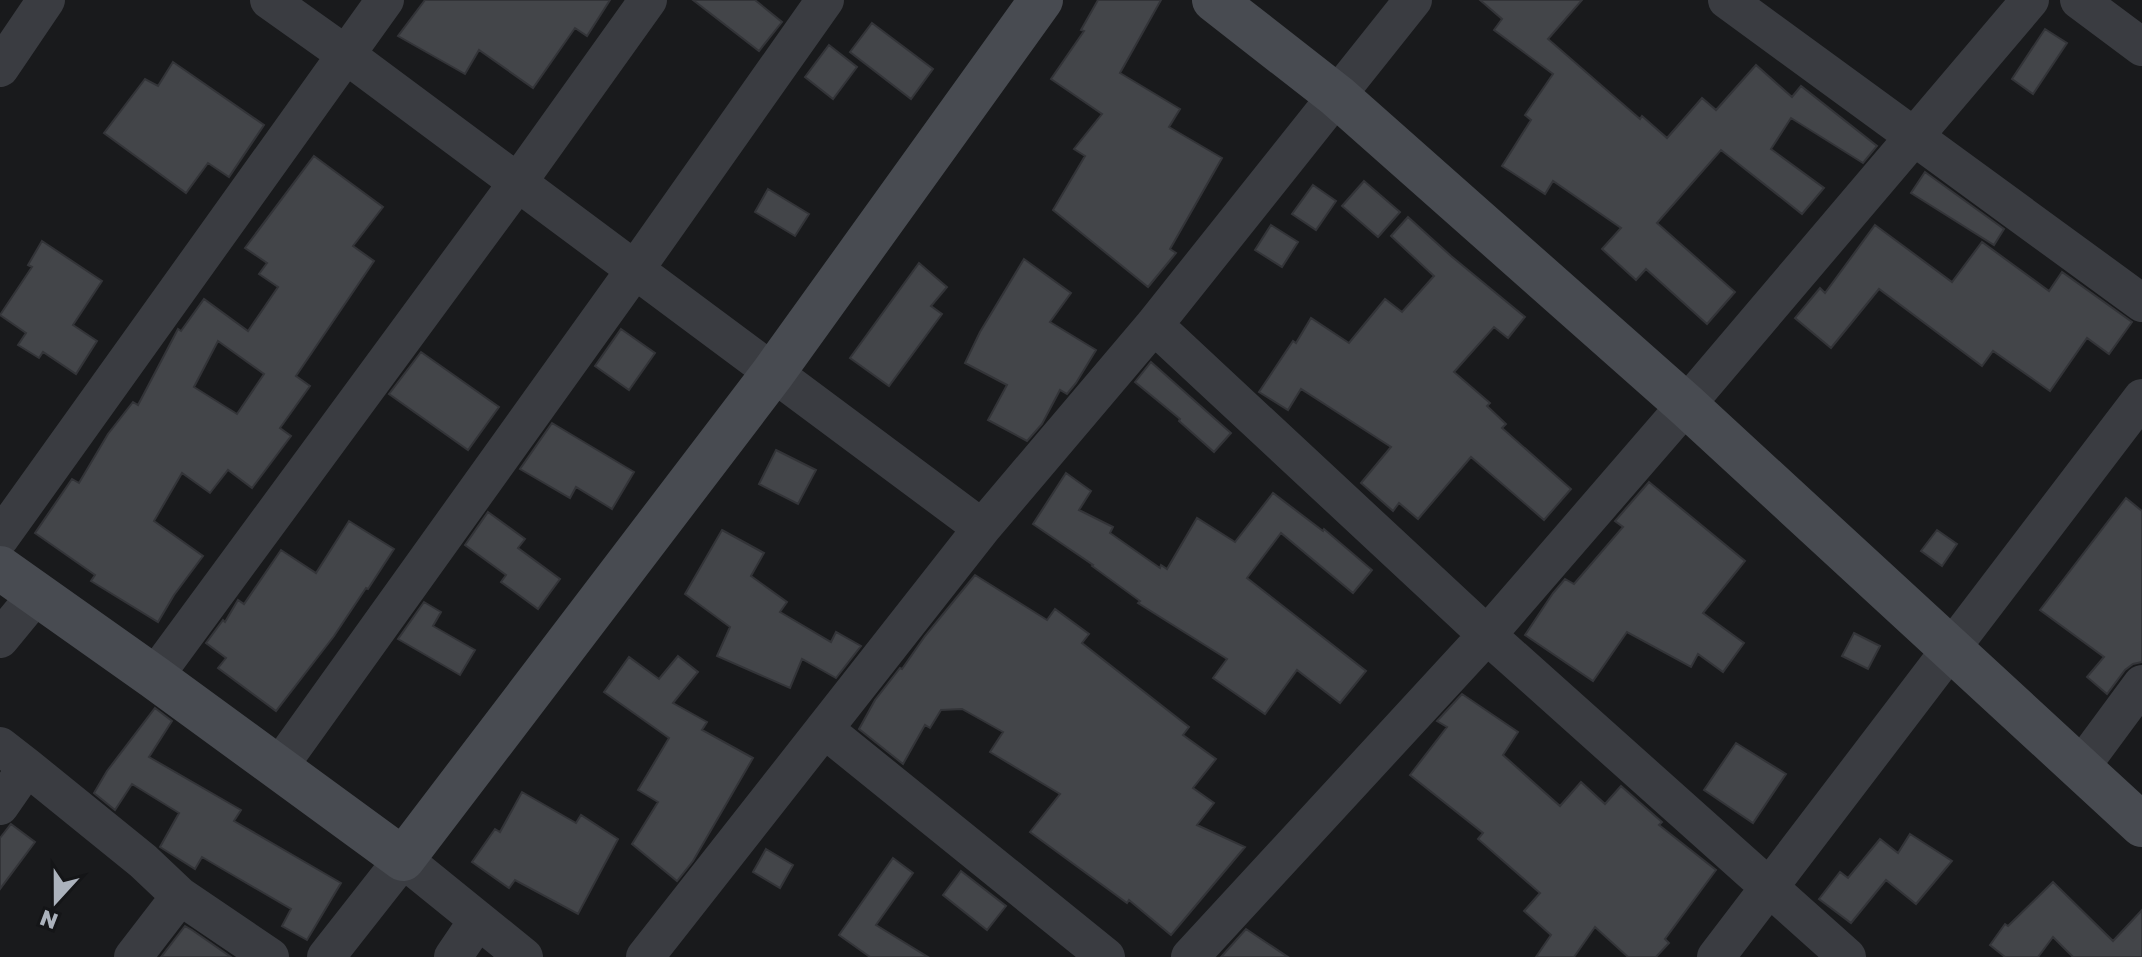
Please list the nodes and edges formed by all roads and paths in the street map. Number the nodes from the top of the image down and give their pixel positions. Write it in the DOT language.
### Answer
graph roads {
  1 [pos="46,0"];
  2 [pos="269,0"];
  3 [pos="385,0"];
  4 [pos="648,0"];
  5 [pos="825,0"];
  6 [pos="1041,0"];
  7 [pos="1214,0"];
  8 [pos="1413,0"];
  9 [pos="1727,0"];
  10 [pos="2030,0"];
  11 [pos="2079,0"];
  12 [pos="2142,47"];
  13 [pos="345,54"];
  14 [pos="0,68"];
  15 [pos="1337,96"];
  16 [pos="1915,136"];
  17 [pos="518,182"];
  18 [pos="634,271"];
  19 [pos="2142,303"];
  20 [pos="1154,325"];
  21 [pos="773,373"];
  22 [pos="2142,398"];
  23 [pos="1686,405"];
  24 [pos="982,528"];
  25 [pos="0,538"];
  26 [pos="0,568"];
  27 [pos="37,594"];
  28 [pos="1487,635"];
  29 [pos="0,639"];
  30 [pos="1950,648"];
  31 [pos="154,677"];
  32 [pos="2142,684"];
  33 [pos="824,729"];
  34 [pos="14,757"];
  35 [pos="278,768"];
  36 [pos="2080,768"];
  37 [pos="0,806"];
  38 [pos="2142,825"];
  39 [pos="403,859"];
  40 [pos="1769,888"];
  41 [pos="180,896"];
  42 [pos="478,920"];
  43 [pos="133,957"];
  44 [pos="270,957"];
  45 [pos="326,957"];
  46 [pos="453,957"];
  47 [pos="524,957"];
  48 [pos="645,957"];
  49 [pos="1106,957"];
  50 [pos="1190,957"];
  51 [pos="1716,957"];
  52 [pos="1847,957"];
  1 -- 14 [label="street"];
  2 -- 13 [label="street"];
  3 -- 13 [label="street"];
  4 -- 17 [label="street"];
  5 -- 18 [label="street"];
  6 -- 21 [label="street"];
  7 -- 15 [label="street"];
  8 -- 15 [label="street"];
  9 -- 16 [label="street"];
  10 -- 16 [label="street"];
  11 -- 12 [label="street"];
  13 -- 17 [label="street"];
  13 -- 25 [label="street"];
  15 -- 20 [label="street"];
  15 -- 23 [label="street"];
  16 -- 19 [label="street"];
  16 -- 23 [label="street"];
  17 -- 18 [label="street"];
  17 -- 31 [label="street"];
  18 -- 21 [label="street"];
  18 -- 35 [label="street"];
  20 -- 24 [label="street"];
  20 -- 28 [label="street"];
  21 -- 24 [label="street"];
  21 -- 39 [label="street"];
  22 -- 30 [label="street"];
  23 -- 28 [label="street"];
  23 -- 30 [label="street"];
  24 -- 33 [label="street"];
  26 -- 27 [label="street"];
  27 -- 29 [label="street"];
  27 -- 31 [label="street"];
  28 -- 40 [label="street"];
  28 -- 50 [label="street"];
  30 -- 36 [label="street"];
  30 -- 40 [label="street"];
  31 -- 35 [label="street"];
  32 -- 36 [label="street"];
  33 -- 48 [label="street"];
  33 -- 49 [label="street"];
  34 -- 37 [label="street"];
  34 -- 41 [label="street"];
  35 -- 39 [label="street"];
  36 -- 38 [label="street"];
  39 -- 42 [label="street"];
  39 -- 45 [label="street"];
  40 -- 51 [label="street"];
  40 -- 52 [label="street"];
  41 -- 43 [label="street"];
  41 -- 44 [label="street"];
  42 -- 46 [label="street"];
  42 -- 47 [label="street"];
}
